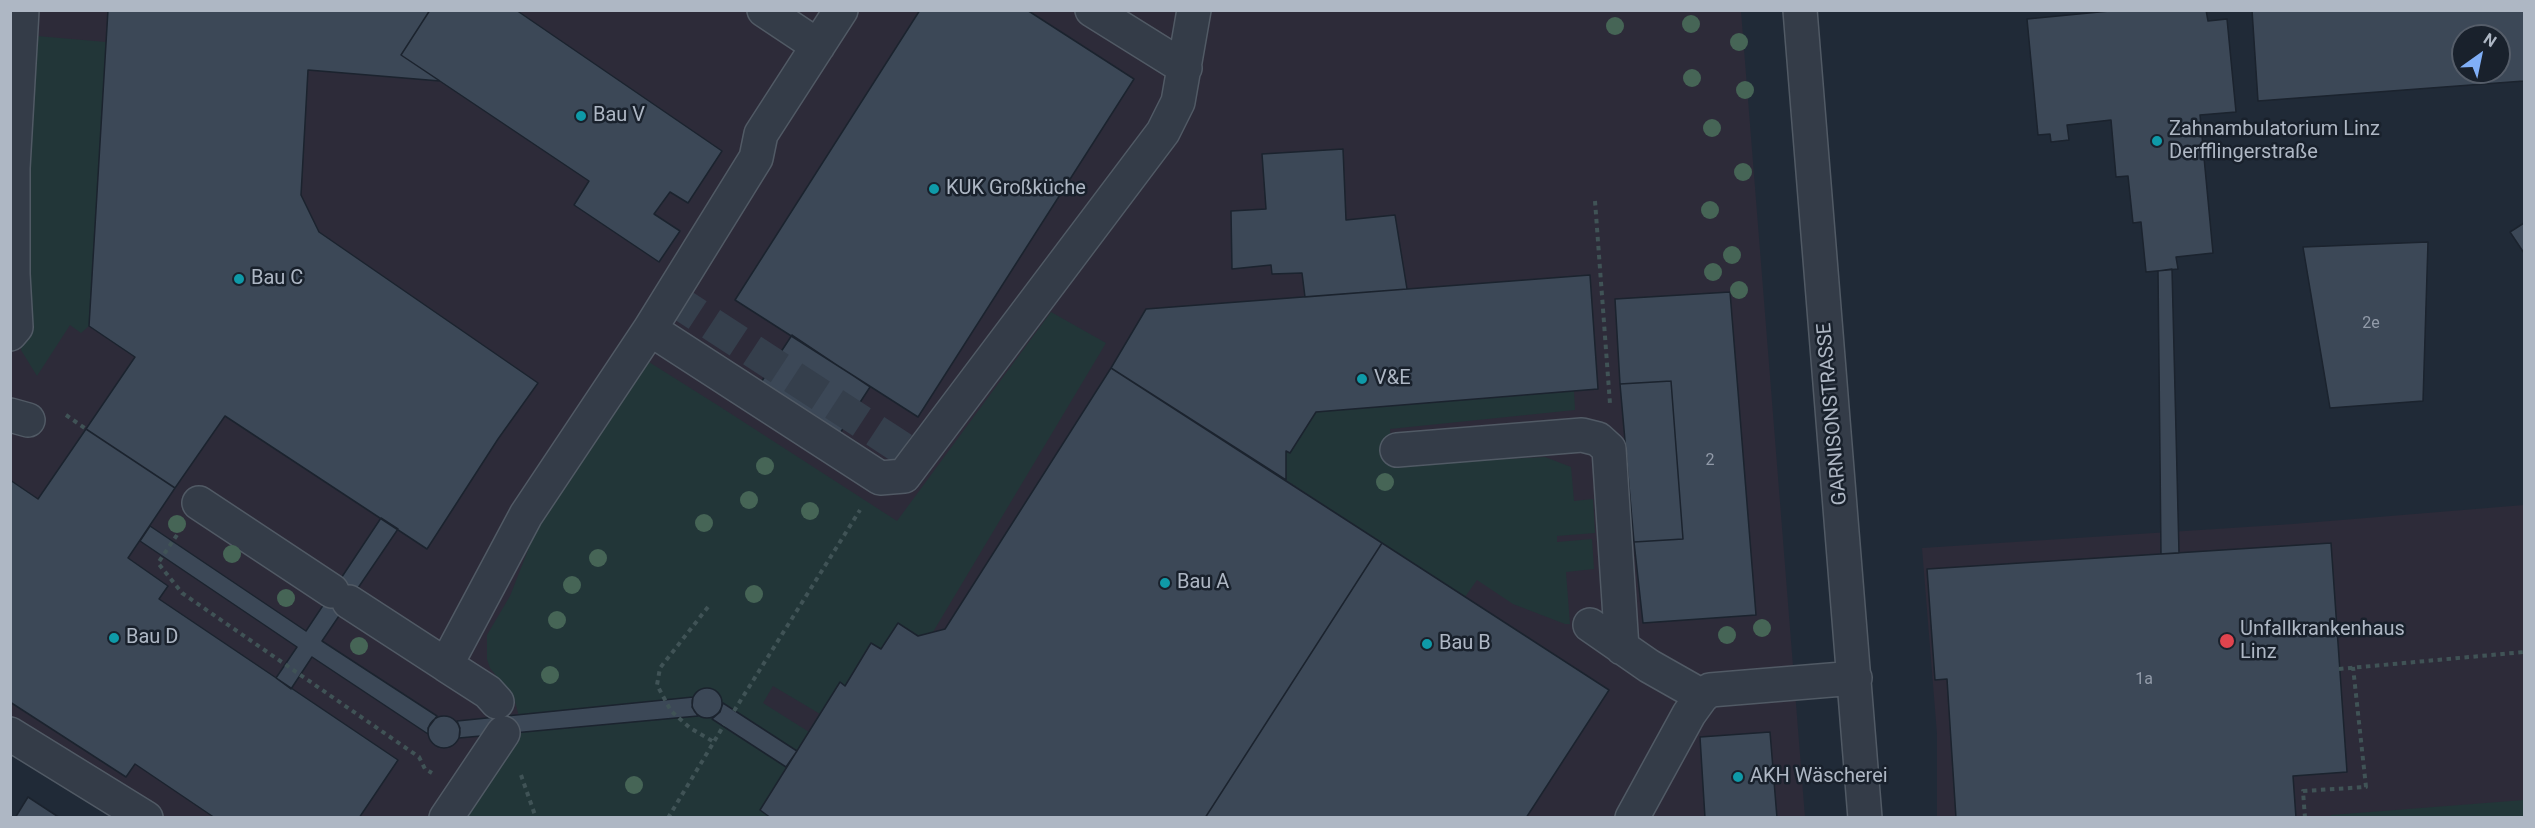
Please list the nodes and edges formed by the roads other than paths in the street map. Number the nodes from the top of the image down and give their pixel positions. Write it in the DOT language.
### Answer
graph roads {
  1 [pos="22,10"];
  2 [pos="764,10"];
  3 [pos="841,10"];
  4 [pos="1092,10"];
  5 [pos="1194,10"];
  6 [pos="1800,10"];
  7 [pos="818,46"];
  8 [pos="1185,69"];
  9 [pos="650,329"];
  10 [pos="10,334"];
  11 [pos="1397,450"];
  12 [pos="199,503"];
  13 [pos="1590,625"];
  14 [pos="1622,648"];
  15 [pos="446,665"];
  16 [pos="1855,678"];
  17 [pos="1702,696"];
  18 [pos="10,734"];
  19 [pos="454,806"];
  20 [pos="146,818"];
  21 [pos="1632,818"];
  22 [pos="1865,818"];
  1 -- 10 [label="street"];
  2 -- 7 [label="street"];
  3 -- 7 [label="street"];
  4 -- 8 [label="street"];
  5 -- 8 [label="street"];
  6 -- 16 [label="street, GARNISONSTRASSE"];
  7 -- 9 [label="street"];
  8 -- 9 [label="street"];
  9 -- 15 [label="street"];
  11 -- 14 [label="street"];
  12 -- 15 [label="street"];
  13 -- 14 [label="street"];
  14 -- 17 [label="street"];
  15 -- 19 [label="street"];
  16 -- 17 [label="street"];
  16 -- 22 [label="street, GARNISONSTRASSE"];
  17 -- 21 [label="street"];
  18 -- 20 [label="street"];
}
